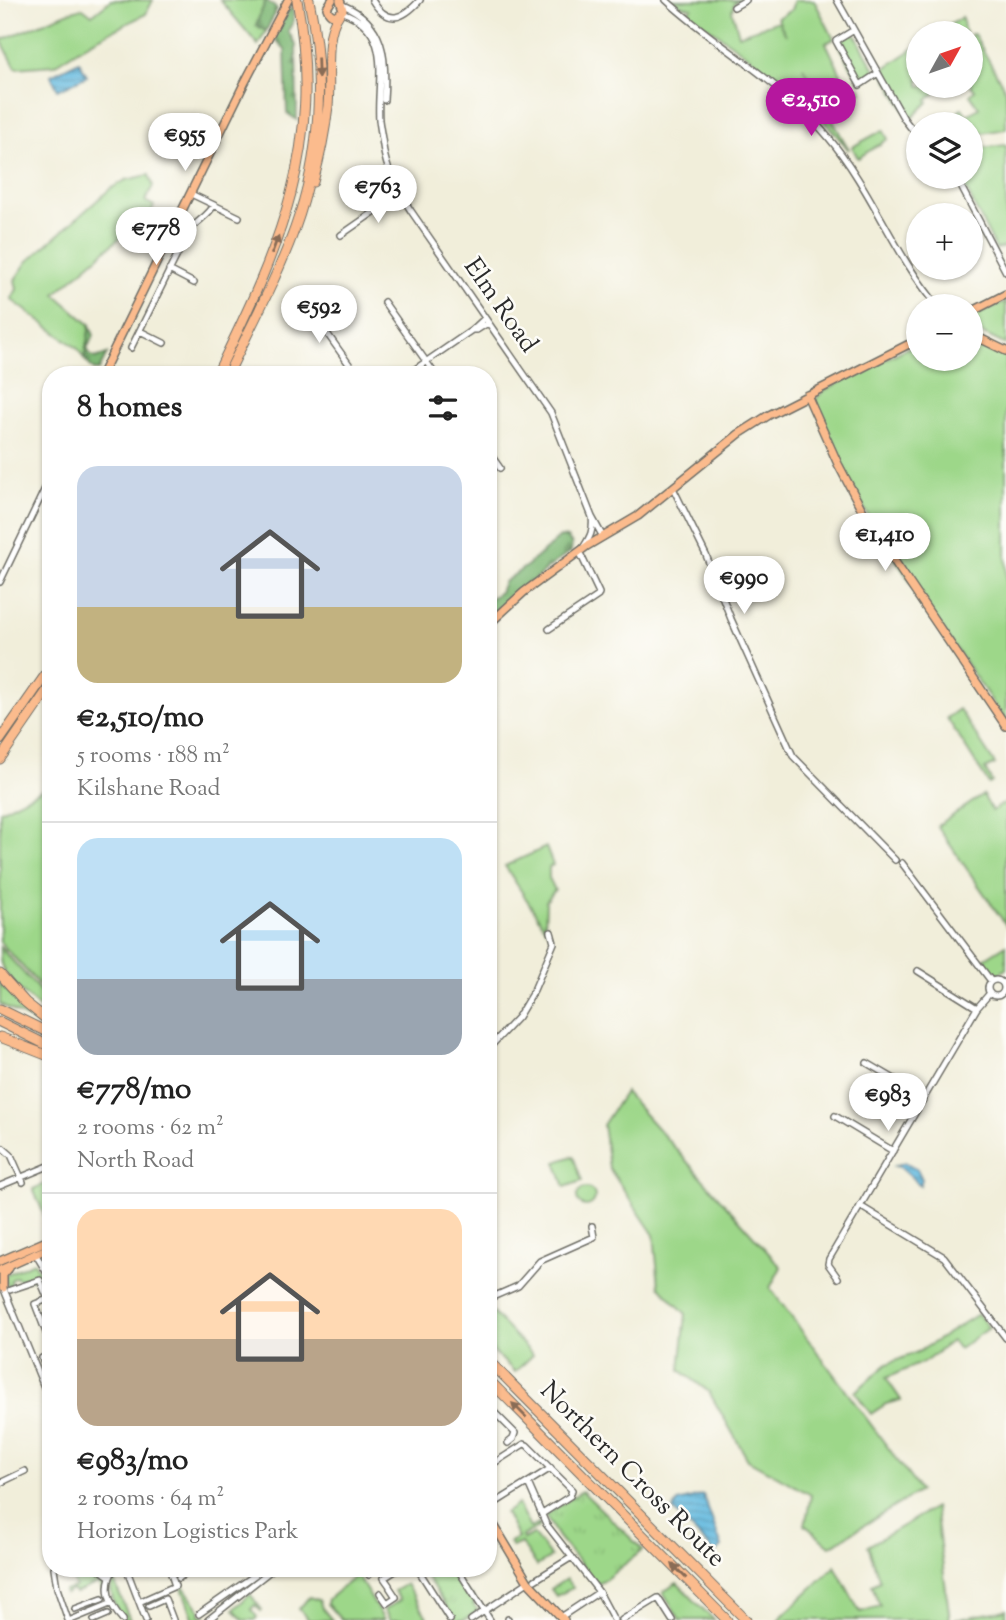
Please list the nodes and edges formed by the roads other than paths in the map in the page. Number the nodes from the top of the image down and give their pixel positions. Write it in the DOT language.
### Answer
graph roads {
  1 [pos="288,0"];
  2 [pos="296,0"];
  3 [pos="309,0"];
  4 [pos="372,0"];
  5 [pos="420,0"];
  6 [pos="666,0"];
  7 [pos="746,0"];
  8 [pos="837,0"];
  9 [pos="330,1"];
  10 [pos="340,5"];
  11 [pos="734,7"];
  12 [pos="854,30"];
  13 [pos="878,74"];
  14 [pos="906,122"];
  15 [pos="962,189"];
  16 [pos="191,194"];
  17 [pos="400,194"];
  18 [pos="214,205"];
  19 [pos="239,217"];
  20 [pos="341,235"];
  21 [pos="169,270"];
  22 [pos="1006,272"];
  23 [pos="194,283"];
  24 [pos="929,294"];
  25 [pos="1006,294"];
  26 [pos="304,301"];
  27 [pos="384,302"];
  28 [pos="983,306"];
  29 [pos="487,320"];
  30 [pos="140,331"];
  31 [pos="983,340"];
  32 [pos="164,343"];
  33 [pos="906,346"];
  34 [pos="131,348"];
  35 [pos="1006,351"];
  36 [pos="238,353"];
  37 [pos="426,362"];
  38 [pos="106,366"];
  39 [pos="221,366"];
  40 [pos="232,366"];
  41 [pos="350,366"];
  42 [pos="420,366"];
  43 [pos="429,366"];
  44 [pos="807,395"];
  45 [pos="497,464"];
  46 [pos="500,468"];
  47 [pos="673,488"];
  48 [pos="42,495"];
  49 [pos="589,509"];
  50 [pos="592,517"];
  51 [pos="593,529"];
  52 [pos="616,529"];
  53 [pos="603,537"];
  54 [pos="580,553"];
  55 [pos="0,582"];
  56 [pos="497,617"];
  57 [pos="550,629"];
  58 [pos="42,680"];
  59 [pos="42,698"];
  60 [pos="1006,726"];
  61 [pos="0,740"];
  62 [pos="0,759"];
  63 [pos="551,932"];
  64 [pos="918,971"];
  65 [pos="0,974"];
  66 [pos="1006,976"];
  67 [pos="991,981"];
  68 [pos="3,983"];
  69 [pos="1003,984"];
  70 [pos="990,993"];
  71 [pos="1001,993"];
  72 [pos="1006,1001"];
  73 [pos="977,1007"];
  74 [pos="0,1009"];
  75 [pos="42,1018"];
  76 [pos="42,1018"];
  77 [pos="0,1022"];
  78 [pos="42,1030"];
  79 [pos="0,1038"];
  80 [pos="497,1039"];
  81 [pos="42,1043"];
  82 [pos="42,1054"];
  83 [pos="867,1063"];
  84 [pos="925,1097"];
  85 [pos="835,1116"];
  86 [pos="3,1148"];
  87 [pos="893,1151"];
  88 [pos="42,1170"];
  89 [pos="22,1180"];
  90 [pos="0,1186"];
  91 [pos="860,1206"];
  92 [pos="592,1226"];
  93 [pos="42,1243"];
  94 [pos="42,1250"];
  95 [pos="35,1253"];
  96 [pos="24,1258"];
  97 [pos="0,1259"];
  98 [pos="42,1265"];
  99 [pos="0,1270"];
  100 [pos="838,1278"];
  101 [pos="42,1285"];
  102 [pos="9,1286"];
  103 [pos="497,1295"];
  104 [pos="42,1301"];
  105 [pos="42,1322"];
  106 [pos="1006,1338"];
  107 [pos="497,1369"];
  108 [pos="42,1379"];
  109 [pos="497,1388"];
  110 [pos="497,1415"];
  111 [pos="508,1443"];
  112 [pos="497,1461"];
  113 [pos="551,1468"];
  114 [pos="26,1471"];
  115 [pos="0,1483"];
  116 [pos="528,1483"];
  117 [pos="497,1502"];
  118 [pos="542,1514"];
  119 [pos="497,1528"];
  120 [pos="572,1557"];
  121 [pos="55,1577"];
  122 [pos="109,1577"];
  123 [pos="129,1577"];
  124 [pos="170,1577"];
  125 [pos="253,1577"];
  126 [pos="261,1577"];
  127 [pos="386,1577"];
  128 [pos="423,1577"];
  129 [pos="463,1577"];
  130 [pos="532,1581"];
  131 [pos="599,1592"];
  132 [pos="380,1593"];
  133 [pos="102,1599"];
  134 [pos="139,1602"];
  135 [pos="88,1604"];
  136 [pos="110,1604"];
  137 [pos="149,1606"];
  138 [pos="75,1609"];
  139 [pos="94,1611"];
  140 [pos="484,1611"];
  141 [pos="108,1614"];
  142 [pos="204,1615"];
  143 [pos="562,1618"];
  144 [pos="97,1619"];
  145 [pos="69,1620"];
  146 [pos="122,1620"];
  147 [pos="146,1620"];
  148 [pos="173,1620"];
  149 [pos="450,1620"];
  150 [pos="471,1620"];
  151 [pos="490,1620"];
  152 [pos="614,1620"];
  153 [pos="622,1620"];
  154 [pos="672,1620"];
  155 [pos="727,1620"];
  156 [pos="746,1620"];
  1 -- 16 [label="main road"];
  39 -- 2 [label="highway, one-way"];
  3 -- 36 [label="highway, one-way"];
  4 -- 5 [label="street"];
  6 -- 24 [label="street"];
  7 -- 11 [label="street"];
  8 -- 12 [label="street"];
  9 -- 10 [label="main road"];
  10 -- 17 [label="street, Elm Road"];
  10 -- 36 [label="highway"];
  12 -- 13 [label="street"];
  12 -- 13 [label="street"];
  13 -- 14 [label="street"];
  15 -- 22 [label="street"];
  16 -- 18 [label="street"];
  16 -- 38 [label="main road"];
  17 -- 20 [label="street"];
  17 -- 29 [label="street, Elm Road"];
  18 -- 19 [label="street"];
  18 -- 21 [label="street"];
  21 -- 23 [label="street"];
  21 -- 30 [label="street"];
  25 -- 28 [label="main road"];
  26 -- 41 [label="street"];
  27 -- 37 [label="street"];
  29 -- 37 [label="street"];
  29 -- 49 [label="street, Elm Road"];
  30 -- 32 [label="street"];
  30 -- 34 [label="street"];
  31 -- 35 [label="main road"];
  33 -- 44 [label="main road"];
  36 -- 40 [label="highway"];
  37 -- 42 [label="street"];
  37 -- 43 [label="street"];
  44 -- 47 [label="main road"];
  44 -- 60 [label="main road"];
  45 -- 46 [label="street"];
  47 -- 52 [label="main road"];
  47 -- 67 [label="street"];
  48 -- 55 [label="street"];
  49 -- 50 [label="street, Elm Road"];
  49 -- 52 [label="street"];
  50 -- 51 [label="street, Elm Road"];
  50 -- 53 [label="street, Elm Road"];
  51 -- 53 [label="street"];
  51 -- 54 [label="street"];
  52 -- 53 [label="main road"];
  53 -- 54 [label="main road"];
  54 -- 56 [label="main road"];
  54 -- 57 [label="street"];
  58 -- 61 [label="highway"];
  59 -- 62 [label="highway"];
  63 -- 80 [label="street"];
  64 -- 73 [label="street"];
  65 -- 75 [label="highway"];
  66 -- 69 [label="street"];
  67 -- 69 [label="street"];
  67 -- 70 [label="street"];
  68 -- 76 [label="highway"];
  69 -- 71 [label="street"];
  70 -- 71 [label="street"];
  70 -- 73 [label="street"];
  71 -- 72 [label="street"];
  73 -- 84 [label="street"];
  74 -- 78 [label="highway"];
  77 -- 81 [label="highway"];
  79 -- 82 [label="highway"];
  83 -- 84 [label="street"];
  84 -- 87 [label="street"];
  85 -- 87 [label="street"];
  86 -- 89 [label="street"];
  87 -- 91 [label="street"];
  88 -- 89 [label="street"];
  89 -- 90 [label="street"];
  91 -- 100 [label="street"];
  91 -- 106 [label="street"];
  92 -- 103 [label="street"];
  93 -- 97 [label="main road"];
  94 -- 95 [label="main road"];
  95 -- 96 [label="main road"];
  95 -- 98 [label="street"];
  96 -- 99 [label="main road"];
  96 -- 102 [label="main road"];
  101 -- 102 [label="street"];
  102 -- 108 [label="street"];
  104 -- 105 [label="street"];
  107 -- 156 [label="highway, Northern Cross Route"];
  155 -- 109 [label="highway, Northern Cross Route, one-way"];
  110 -- 111 [label="street"];
  112 -- 113 [label="street"];
  113 -- 116 [label="street"];
  113 -- 118 [label="street"];
  114 -- 115 [label="street"];
  116 -- 117 [label="street"];
  116 -- 118 [label="street"];
  118 -- 120 [label="street"];
  119 -- 130 [label="main road"];
  120 -- 130 [label="street"];
  120 -- 131 [label="street"];
  121 -- 145 [label="street"];
  122 -- 136 [label="street"];
  123 -- 134 [label="street"];
  124 -- 134 [label="street"];
  125 -- 142 [label="street"];
  126 -- 142 [label="street"];
  127 -- 132 [label="street"];
  128 -- 149 [label="street"];
  129 -- 140 [label="street"];
  130 -- 140 [label="street"];
  130 -- 143 [label="main road"];
  131 -- 143 [label="street"];
  131 -- 152 [label="street"];
  133 -- 135 [label="street"];
  134 -- 147 [label="street"];
  135 -- 138 [label="street"];
  135 -- 139 [label="street"];
  136 -- 139 [label="street"];
  136 -- 146 [label="street"];
  137 -- 148 [label="street"];
  139 -- 144 [label="street"];
  139 -- 145 [label="street"];
  140 -- 150 [label="street"];
  140 -- 151 [label="street"];
  141 -- 144 [label="street"];
  153 -- 154 [label="street"];
}
